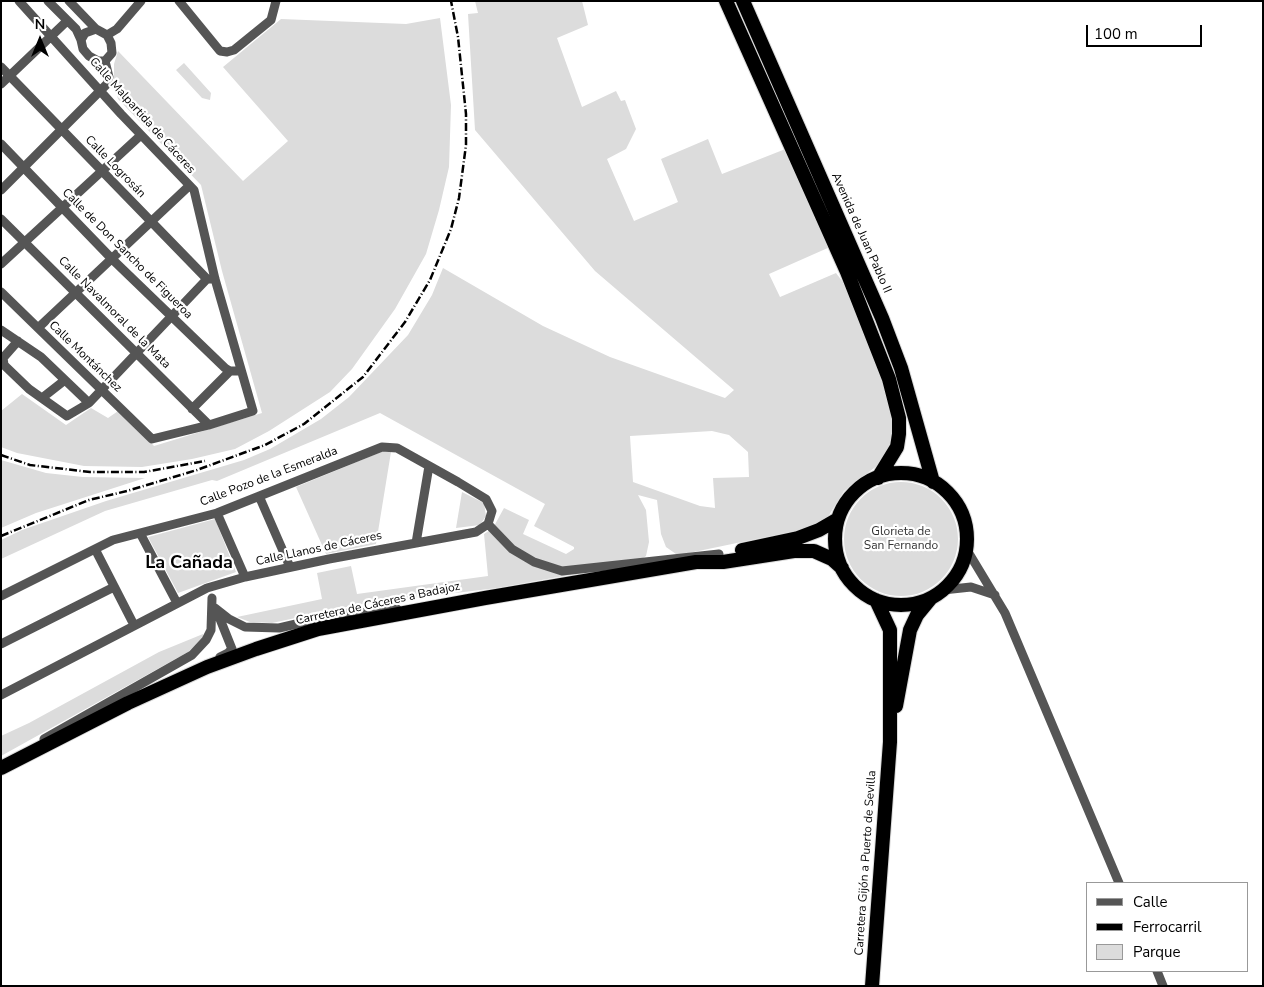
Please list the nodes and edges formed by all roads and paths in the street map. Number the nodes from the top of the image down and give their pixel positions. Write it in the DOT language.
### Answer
graph roads {
  1 [pos="19,1"];
  2 [pos="48,1"];
  3 [pos="69,1"];
  4 [pos="141,1"];
  5 [pos="179,1"];
  6 [pos="276,1"];
  7 [pos="726,1"];
  8 [pos="743,1"];
  9 [pos="67,21"];
  10 [pos="96,29"];
  11 [pos="107,35"];
  12 [pos="51,36"];
  13 [pos="81,40"];
  14 [pos="105,61"];
  15 [pos="1,67"];
  16 [pos="10,76"];
  17 [pos="1,84"];
  18 [pos="101,91"];
  19 [pos="62,131"];
  20 [pos="142,135"];
  21 [pos="1,144"];
  22 [pos="24,167"];
  23 [pos="102,171"];
  24 [pos="190,186"];
  25 [pos="1,190"];
  26 [pos="62,207"];
  27 [pos="1,219"];
  28 [pos="152,223"];
  29 [pos="25,242"];
  30 [pos="112,259"];
  31 [pos="1,264"];
  32 [pos="211,279"];
  33 [pos="1,292"];
  34 [pos="75,293"];
  35 [pos="172,316"];
  36 [pos="38,328"];
  37 [pos="1,330"];
  38 [pos="18,341"];
  39 [pos="137,354"];
  40 [pos="230,371"];
  41 [pos="241,371"];
  42 [pos="65,380"];
  43 [pos="102,390"];
  44 [pos="42,398"];
  45 [pos="89,403"];
  46 [pos="192,409"];
  47 [pos="209,425"];
  48 [pos="429,466"];
  49 [pos="878,478"];
  50 [pos="933,482"];
  51 [pos="259,496"];
  52 [pos="217,513"];
  53 [pos="838,519"];
  54 [pos="488,524"];
  55 [pos="140,533"];
  56 [pos="416,543"];
  57 [pos="95,549"];
  58 [pos="719,554"];
  59 [pos="965,554"];
  60 [pos="696,562"];
  61 [pos="290,567"];
  62 [pos="842,568"];
  63 [pos="245,577"];
  64 [pos="114,587"];
  65 [pos="208,588"];
  66 [pos="937,594"];
  67 [pos="994,595"];
  68 [pos="1,596"];
  69 [pos="212,598"];
  70 [pos="485,598"];
  71 [pos="876,600"];
  72 [pos="177,603"];
  73 [pos="216,608"];
  74 [pos="402,608"];
  75 [pos="134,625"];
  76 [pos="318,630"];
  77 [pos="1,644"];
  78 [pos="232,649"];
  79 [pos="1,695"];
  80 [pos="128,703"];
  81 [pos="890,742"];
  82 [pos="18,755"];
  83 [pos="1,764"];
  84 [pos="1,768"];
  85 [pos="1119,882"];
  86 [pos="1157,972"];
  87 [pos="872,986"];
  88 [pos="1163,986"];
  1 -- 12 [label="street, Calle Malpartida de Cáceres"];
  2 -- 9 [label="street"];
  3 -- 10 [label="street"];
  4 -- 11 [label="street"];
  5 -- 6 [label="street"];
  7 -- 49 [label="highway"];
  8 -- 50 [label="highway, Avenida de Juan Pablo II"];
  9 -- 12 [label="street"];
  9 -- 13 [label="street"];
  10 -- 11 [label="street"];
  10 -- 13 [label="street"];
  11 -- 14 [label="street"];
  12 -- 16 [label="street"];
  12 -- 18 [label="street, Calle Malpartida de Cáceres"];
  13 -- 14 [label="street"];
  14 -- 18 [label="street"];
  15 -- 16 [label="street, Calle Logrosán"];
  16 -- 17 [label="street"];
  16 -- 19 [label="street, Calle Logrosán"];
  18 -- 19 [label="street"];
  18 -- 20 [label="street, Calle Malpartida de Cáceres"];
  19 -- 22 [label="street"];
  19 -- 23 [label="street, Calle Logrosán"];
  20 -- 23 [label="street"];
  20 -- 24 [label="street, Calle Malpartida de Cáceres"];
  21 -- 22 [label="street, Calle de Don Sancho de Figueroa"];
  22 -- 25 [label="street"];
  22 -- 26 [label="street, Calle de Don Sancho de Figueroa"];
  23 -- 26 [label="street"];
  23 -- 28 [label="street, Calle Logrosán"];
  24 -- 28 [label="street"];
  24 -- 32 [label="street, Calle Malpartida de Cáceres"];
  26 -- 29 [label="street"];
  26 -- 30 [label="street, Calle de Don Sancho de Figueroa"];
  27 -- 29 [label="street, Calle Navalmoral de la Mata"];
  28 -- 30 [label="street"];
  28 -- 32 [label="street, Calle Logrosán"];
  29 -- 31 [label="street"];
  29 -- 34 [label="street, Calle Navalmoral de la Mata"];
  30 -- 34 [label="street"];
  30 -- 35 [label="street, Calle de Don Sancho de Figueroa"];
  32 -- 35 [label="street"];
  32 -- 41 [label="street, Calle Malpartida de Cáceres"];
  33 -- 36 [label="street, Calle Montánchez"];
  34 -- 36 [label="street"];
  34 -- 39 [label="street, Calle Navalmoral de la Mata"];
  35 -- 39 [label="street"];
  35 -- 40 [label="street, Calle de Don Sancho de Figueroa"];
  36 -- 43 [label="street, Calle Montánchez"];
  37 -- 38 [label="street"];
  38 -- 42 [label="street"];
  38 -- 44 [label="street"];
  39 -- 43 [label="street"];
  39 -- 46 [label="street, Calle Navalmoral de la Mata"];
  40 -- 41 [label="street"];
  40 -- 46 [label="street"];
  41 -- 47 [label="street, Calle Malpartida de Cáceres"];
  42 -- 44 [label="street"];
  42 -- 45 [label="street"];
  43 -- 45 [label="street"];
  43 -- 47 [label="street, Calle Montánchez"];
  44 -- 45 [label="street"];
  46 -- 47 [label="street, Calle Navalmoral de la Mata"];
  48 -- 51 [label="street, Calle Pozo de la Esmeralda"];
  48 -- 54 [label="street, Calle Pozo de la Esmeralda"];
  48 -- 56 [label="street"];
  49 -- 50 [label="highway"];
  49 -- 53 [label="highway"];
  50 -- 59 [label="highway"];
  51 -- 52 [label="street, Calle Pozo de la Esmeralda"];
  51 -- 61 [label="street"];
  52 -- 55 [label="street, Calle Pozo de la Esmeralda"];
  52 -- 63 [label="street"];
  53 -- 58 [label="highway"];
  53 -- 62 [label="highway"];
  54 -- 56 [label="street, Calle Llanos de Cáceres"];
  54 -- 58 [label="street"];
  55 -- 57 [label="street, Calle Pozo de la Esmeralda"];
  55 -- 72 [label="street"];
  56 -- 61 [label="street, Calle Llanos de Cáceres"];
  57 -- 64 [label="street"];
  57 -- 68 [label="street, Calle Pozo de la Esmeralda"];
  58 -- 60 [label="highway"];
  59 -- 66 [label="highway"];
  59 -- 67 [label="street"];
  60 -- 62 [label="highway"];
  60 -- 70 [label="highway, Carretera de Cáceres a Badajoz"];
  61 -- 63 [label="street, Calle Llanos de Cáceres"];
  62 -- 71 [label="highway"];
  63 -- 65 [label="street, Calle Llanos de Cáceres"];
  64 -- 75 [label="street"];
  64 -- 77 [label="street"];
  65 -- 69 [label="street"];
  65 -- 72 [label="street, Calle Llanos de Cáceres"];
  66 -- 67 [label="street"];
  66 -- 71 [label="highway"];
  66 -- 81 [label="highway, Carretera Gijón a Puerto de Sevilla"];
  67 -- 85 [label="street"];
  69 -- 73 [label="street"];
  69 -- 82 [label="street"];
  70 -- 74 [label="highway, Carretera de Cáceres a Badajoz"];
  70 -- 76 [label="highway, Carretera de Cáceres a Badajoz"];
  71 -- 81 [label="highway, Carretera Gijón a Puerto de Sevilla"];
  72 -- 75 [label="street, Calle Llanos de Cáceres"];
  73 -- 74 [label="street"];
  73 -- 78 [label="street"];
  74 -- 78 [label="highway, Carretera de Cáceres a Badajoz"];
  75 -- 79 [label="street, Calle Llanos de Cáceres"];
  76 -- 78 [label="street"];
  76 -- 80 [label="highway, Carretera de Cáceres a Badajoz"];
  78 -- 80 [label="street"];
  78 -- 82 [label="highway, Carretera de Cáceres a Badajoz"];
  80 -- 84 [label="highway, Carretera de Cáceres a Badajoz"];
  81 -- 87 [label="highway, Carretera Gijón a Puerto de Sevilla"];
  82 -- 83 [label="highway, Carretera de Cáceres a Badajoz"];
  86 -- 88 [label="street"];
}
